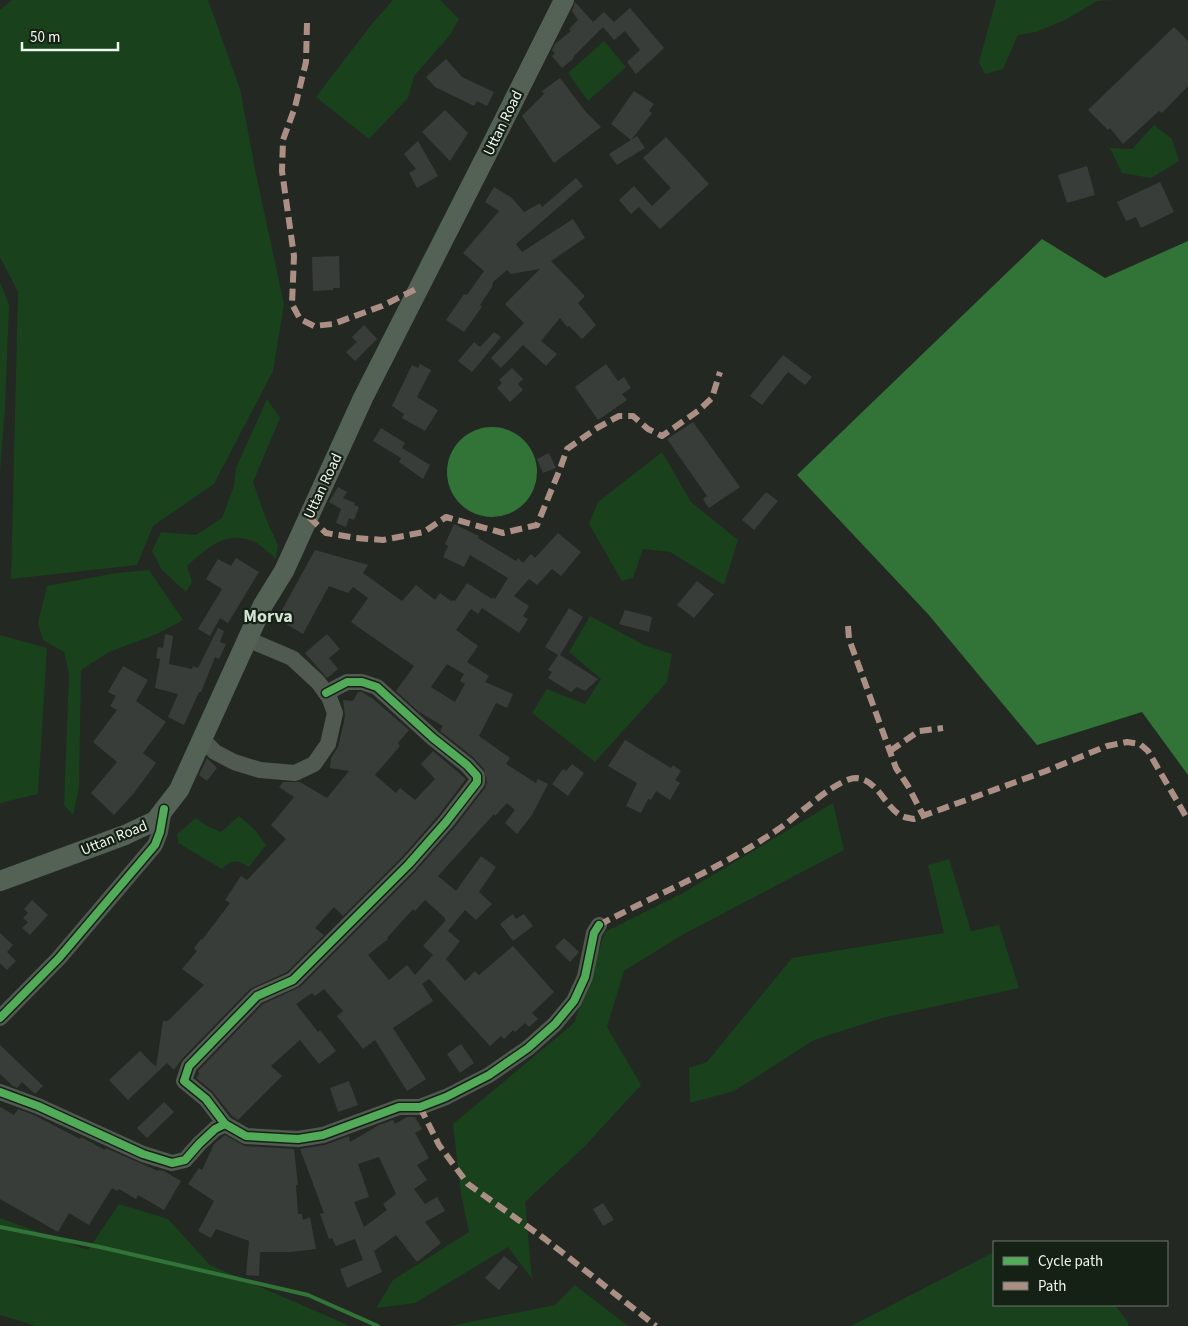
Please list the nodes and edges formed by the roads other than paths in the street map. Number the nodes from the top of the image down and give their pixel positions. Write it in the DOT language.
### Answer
graph roads {
  1 [pos="564,0"];
  2 [pos="247,639"];
  3 [pos="326,693"];
  4 [pos="202,739"];
  5 [pos="164,809"];
  6 [pos="0,881"];
  7 [pos="599,925"];
  8 [pos="0,1018"];
  9 [pos="0,1092"];
  10 [pos="226,1124"];
  1 -- 2 [label="main road, Uttan Road"];
  2 -- 3 [label="street"];
  2 -- 4 [label="main road, Uttan Road"];
  3 -- 4 [label="street"];
  3 -- 10 [label="street"];
  4 -- 5 [label="main road, Uttan Road"];
  5 -- 6 [label="main road, Uttan Road"];
  5 -- 8 [label="street"];
  7 -- 10 [label="street"];
  9 -- 10 [label="street"];
}
